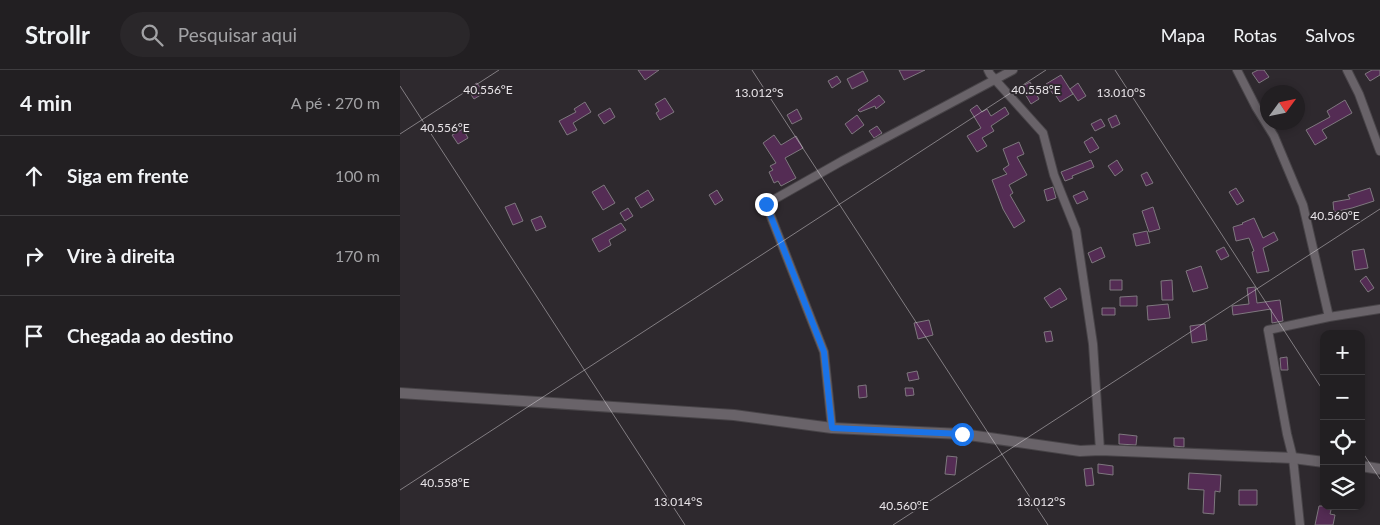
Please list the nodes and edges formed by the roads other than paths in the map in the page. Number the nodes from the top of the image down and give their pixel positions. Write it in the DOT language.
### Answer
graph roads {
  1 [pos="988,70"];
  2 [pos="1013,70"];
  3 [pos="1237,70"];
  4 [pos="1347,70"];
  5 [pos="995,78"];
  6 [pos="1380,150"];
  7 [pos="1380,309"];
  8 [pos="1329,317"];
  9 [pos="400,392"];
  10 [pos="832,428"];
  11 [pos="1100,450"];
  12 [pos="1293,458"];
  13 [pos="1320,461"];
  14 [pos="1365,467"];
  15 [pos="1380,469"];
  16 [pos="1300,525"];
  1 -- 5 [label="street"];
  2 -- 5 [label="street"];
  3 -- 8 [label="street"];
  4 -- 6 [label="street"];
  5 -- 10 [label="street"];
  5 -- 11 [label="street"];
  7 -- 8 [label="street"];
  8 -- 12 [label="street"];
  9 -- 10 [label="street"];
  10 -- 11 [label="street"];
  11 -- 12 [label="street"];
  12 -- 13 [label="street"];
  12 -- 16 [label="street"];
  14 -- 15 [label="street"];
}
